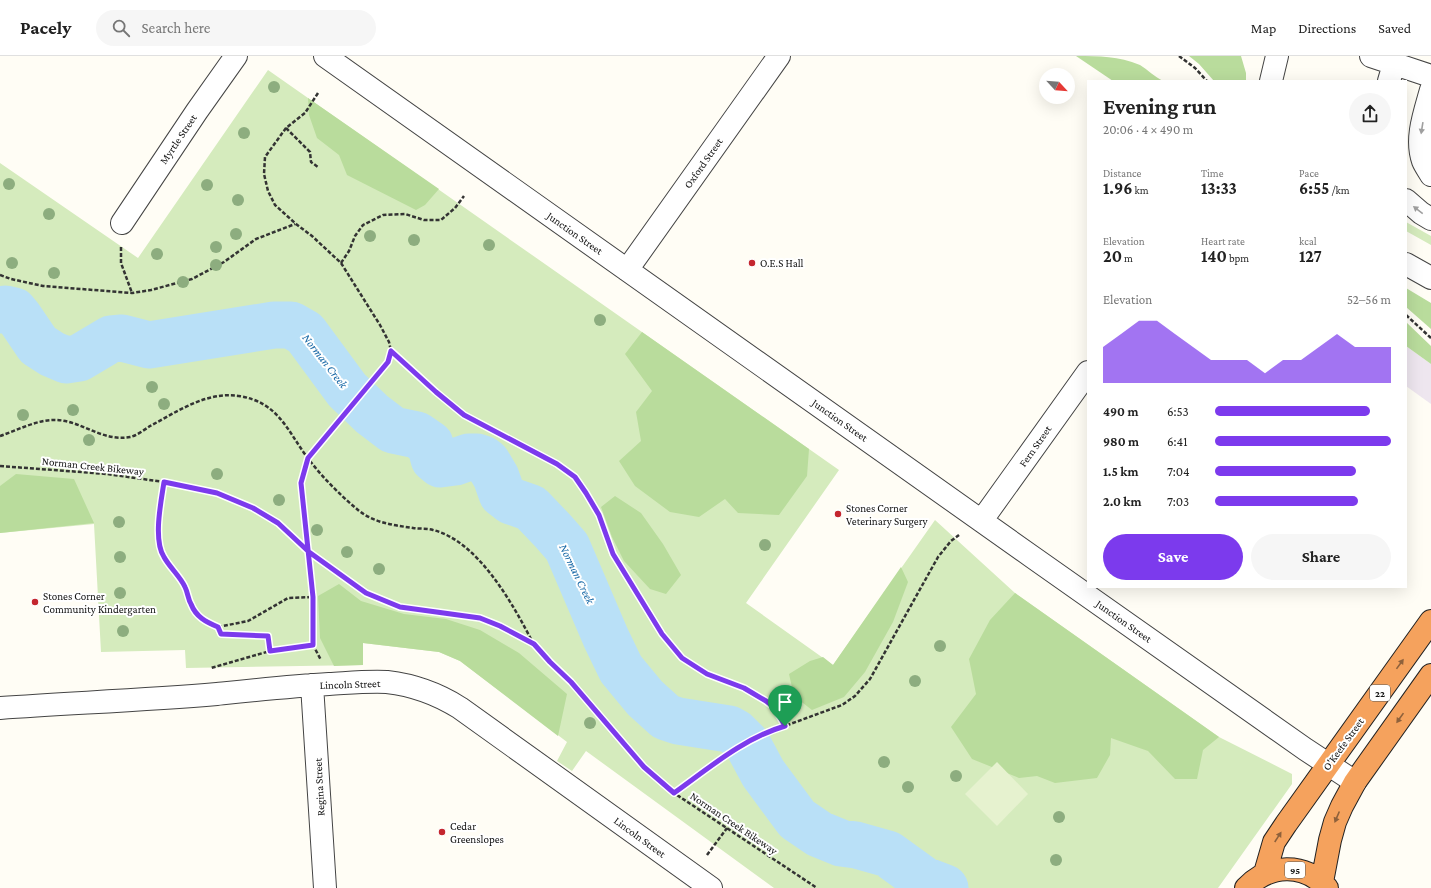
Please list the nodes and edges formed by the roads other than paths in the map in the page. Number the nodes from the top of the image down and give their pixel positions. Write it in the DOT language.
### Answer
graph roads {
  1 [pos="236,56"];
  2 [pos="325,56"];
  3 [pos="779,56"];
  4 [pos="1277,56"];
  5 [pos="1371,56"];
  6 [pos="1392,72"];
  7 [pos="1431,76"];
  8 [pos="1271,80"];
  9 [pos="1431,90"];
  10 [pos="1431,175"];
  11 [pos="1407,201"];
  12 [pos="1431,219"];
  13 [pos="122,222"];
  14 [pos="1407,265"];
  15 [pos="627,270"];
  16 [pos="1431,278"];
  17 [pos="1087,373"];
  18 [pos="982,520"];
  19 [pos="1431,621"];
  20 [pos="1431,675"];
  21 [pos="312,685"];
  22 [pos="0,708"];
  23 [pos="1328,764"];
  24 [pos="1355,782"];
  25 [pos="1265,873"];
  26 [pos="1324,885"];
  27 [pos="325,888"];
  28 [pos="710,888"];
  29 [pos="1246,888"];
  1 -- 13 [label="street, Myrtle Street"];
  2 -- 15 [label="street, Junction Street"];
  3 -- 15 [label="street, Oxford Street"];
  4 -- 8 [label="street"];
  5 -- 6 [label="street"];
  6 -- 7 [label="street"];
  9 -- 10 [label="street, one-way"];
  12 -- 11 [label="street, one-way"];
  14 -- 16 [label="street"];
  15 -- 18 [label="street, Junction Street"];
  17 -- 18 [label="street, Fern Street"];
  18 -- 23 [label="street, Junction Street"];
  23 -- 19 [label="highway, O'Keefe Street / 22, one-way"];
  20 -- 24 [label="highway, one-way"];
  21 -- 22 [label="street, Lincoln Street"];
  21 -- 27 [label="street, Regina Street"];
  21 -- 28 [label="street, Lincoln Street"];
  23 -- 24 [label="street, Junction Street"];
  25 -- 23 [label="highway, O'Keefe Street / 22, one-way"];
  24 -- 26 [label="highway, one-way"];
  25 -- 26 [label="highway, 95"];
  25 -- 29 [label="highway"];
}
